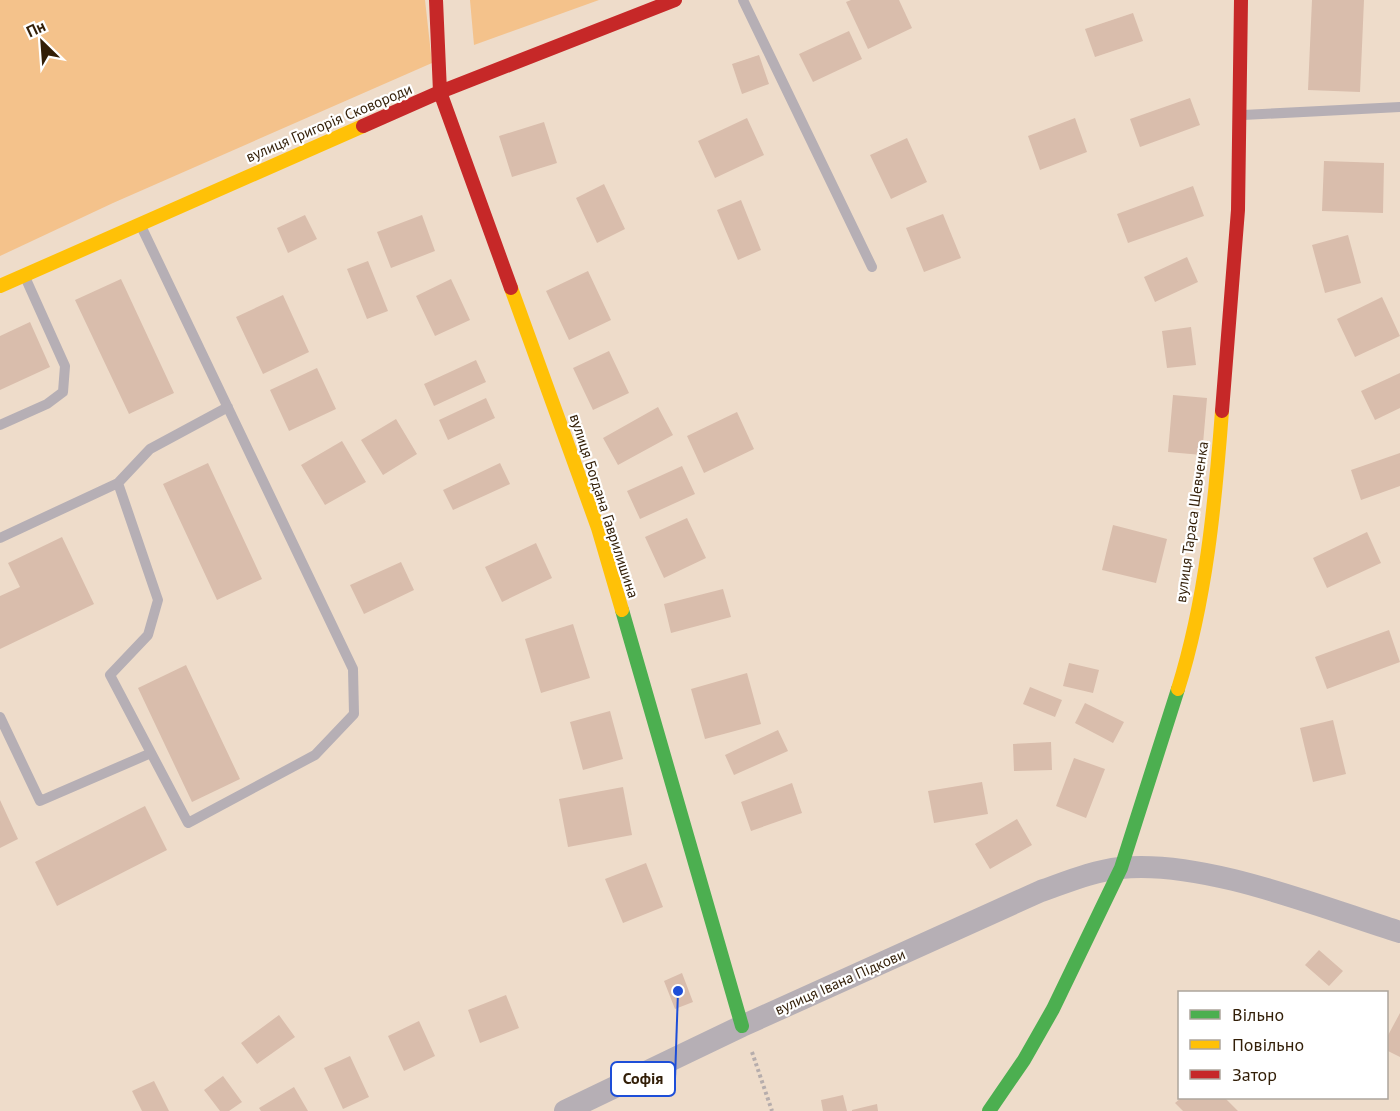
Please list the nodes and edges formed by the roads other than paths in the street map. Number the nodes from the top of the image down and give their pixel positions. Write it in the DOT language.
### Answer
graph roads {
  1 [pos="436,0"];
  2 [pos="675,0"];
  3 [pos="743,0"];
  4 [pos="1241,0"];
  5 [pos="440,93"];
  6 [pos="1400,107"];
  7 [pos="1240,115"];
  8 [pos="140,223"];
  9 [pos="872,267"];
  10 [pos="24,275"];
  11 [pos="0,286"];
  12 [pos="228,407"];
  13 [pos="0,425"];
  14 [pos="118,483"];
  15 [pos="0,538"];
  16 [pos="0,717"];
  17 [pos="151,753"];
  18 [pos="1120,868"];
  19 [pos="1400,932"];
  20 [pos="742,1026"];
  21 [pos="565,1111"];
  22 [pos="989,1111"];
  1 -- 5 [label="street, вулиця Богдана Гаврилишина"];
  2 -- 5 [label="street, вулиця Григорія Сковороди"];
  3 -- 9 [label="lane"];
  4 -- 7 [label="street, вулиця Тараса Шевченка"];
  5 -- 8 [label="street, вулиця Григорія Сковороди"];
  5 -- 20 [label="street, вулиця Богдана Гаврилишина"];
  6 -- 7 [label="lane"];
  7 -- 18 [label="street, вулиця Тараса Шевченка"];
  8 -- 10 [label="street, вулиця Григорія Сковороди"];
  8 -- 12 [label="lane"];
  10 -- 11 [label="street, вулиця Григорія Сковороди"];
  10 -- 13 [label="lane"];
  12 -- 14 [label="lane"];
  12 -- 17 [label="lane"];
  14 -- 15 [label="lane"];
  14 -- 17 [label="lane"];
  16 -- 17 [label="lane"];
  18 -- 19 [label="street, вулиця Івана Підкови"];
  18 -- 20 [label="street, вулиця Івана Підкови"];
  18 -- 22 [label="street, вулиця Тараса Шевченка"];
  20 -- 21 [label="street, вулиця Івана Підкови"];
}
